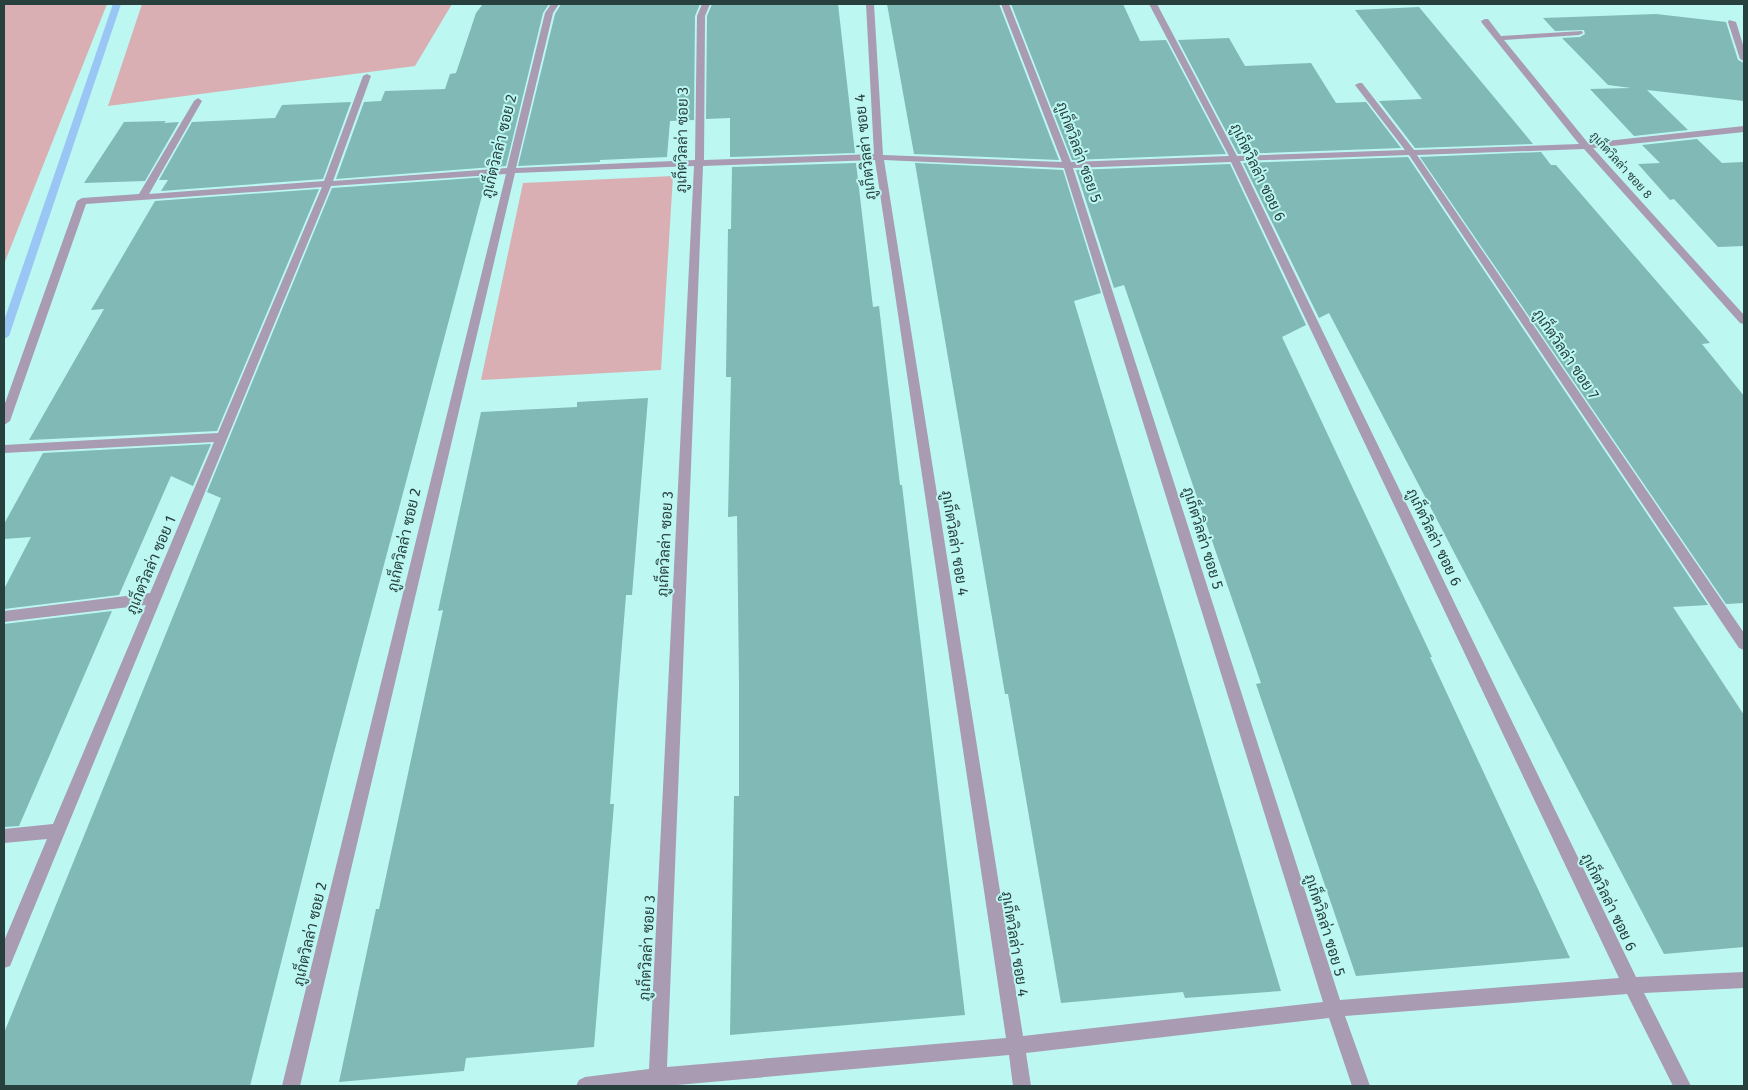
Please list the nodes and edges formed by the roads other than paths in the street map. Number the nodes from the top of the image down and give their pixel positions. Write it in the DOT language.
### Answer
graph roads {
  1 [pos="555,4"];
  2 [pos="706,4"];
  3 [pos="870,4"];
  4 [pos="1005,4"];
  5 [pos="1153,4"];
  6 [pos="1485,21"];
  7 [pos="1732,22"];
  8 [pos="1579,33"];
  9 [pos="1499,38"];
  10 [pos="1744,59"];
  11 [pos="366,76"];
  12 [pos="1359,85"];
  13 [pos="198,101"];
  14 [pos="1744,129"];
  15 [pos="1586,146"];
  16 [pos="1411,152"];
  17 [pos="880,157"];
  18 [pos="1234,158"];
  19 [pos="699,163"];
  20 [pos="1068,164"];
  21 [pos="509,171"];
  22 [pos="328,183"];
  23 [pos="142,197"];
  24 [pos="1744,321"];
  25 [pos="4,421"];
  26 [pos="222,437"];
  27 [pos="4,449"];
  28 [pos="155,598"];
  29 [pos="4,616"];
  30 [pos="1744,644"];
  31 [pos="58,831"];
  32 [pos="4,836"];
  33 [pos="4,960"];
  34 [pos="1744,980"];
  35 [pos="1631,985"];
  36 [pos="1334,1009"];
  37 [pos="1014,1046"];
  38 [pos="657,1082"];
  39 [pos="291,1086"];
  40 [pos="585,1086"];
  41 [pos="1022,1086"];
  42 [pos="1361,1086"];
  43 [pos="1682,1086"];
  1 -- 21 [label="street, ภูเก็ตวิลล่า ซอย 2"];
  2 -- 19 [label="street, ภูเก็ตวิลล่า ซอย 3"];
  3 -- 17 [label="street, ภูเก็ตวิลล่า ซอย 4"];
  4 -- 20 [label="street, ภูเก็ตวิลล่า ซอย 5"];
  5 -- 18 [label="street, ภูเก็ตวิลล่า ซอย 6"];
  6 -- 9 [label="street, ภูเก็ตวิลล่า ซอย 8"];
  7 -- 10 [label="street"];
  8 -- 9 [label="street"];
  9 -- 15 [label="street, ภูเก็ตวิลล่า ซอย 8"];
  11 -- 22 [label="street, ภูเก็ตวิลล่า ซอย 1"];
  12 -- 16 [label="street, ภูเก็ตวิลล่า ซอย 7"];
  13 -- 23 [label="street"];
  14 -- 15 [label="street"];
  15 -- 16 [label="street"];
  15 -- 24 [label="street, ภูเก็ตวิลล่า ซอย 8"];
  16 -- 18 [label="street"];
  16 -- 30 [label="street, ภูเก็ตวิลล่า ซอย 7"];
  17 -- 19 [label="street"];
  17 -- 20 [label="street"];
  17 -- 37 [label="street, ภูเก็ตวิลล่า ซอย 4"];
  18 -- 20 [label="street"];
  18 -- 35 [label="street, ภูเก็ตวิลล่า ซอย 6"];
  19 -- 21 [label="street"];
  19 -- 38 [label="street, ภูเก็ตวิลล่า ซอย 3"];
  20 -- 36 [label="street, ภูเก็ตวิลล่า ซอย 5"];
  21 -- 22 [label="street"];
  21 -- 39 [label="street, ภูเก็ตวิลล่า ซอย 2"];
  22 -- 23 [label="street"];
  22 -- 26 [label="street, ภูเก็ตวิลล่า ซอย 1"];
  23 -- 25 [label="street"];
  26 -- 27 [label="street"];
  26 -- 28 [label="street, ภูเก็ตวิลล่า ซอย 1"];
  28 -- 29 [label="street"];
  28 -- 31 [label="street, ภูเก็ตวิลล่า ซอย 1"];
  31 -- 32 [label="street"];
  31 -- 33 [label="street, ภูเก็ตวิลล่า ซอย 1"];
  34 -- 35 [label="street"];
  35 -- 36 [label="street"];
  35 -- 43 [label="street, ภูเก็ตวิลล่า ซอย 6"];
  36 -- 37 [label="street"];
  36 -- 42 [label="street, ภูเก็ตวิลล่า ซอย 5"];
  37 -- 38 [label="street"];
  37 -- 41 [label="street, ภูเก็ตวิลล่า ซอย 4"];
  38 -- 40 [label="street"];
}
